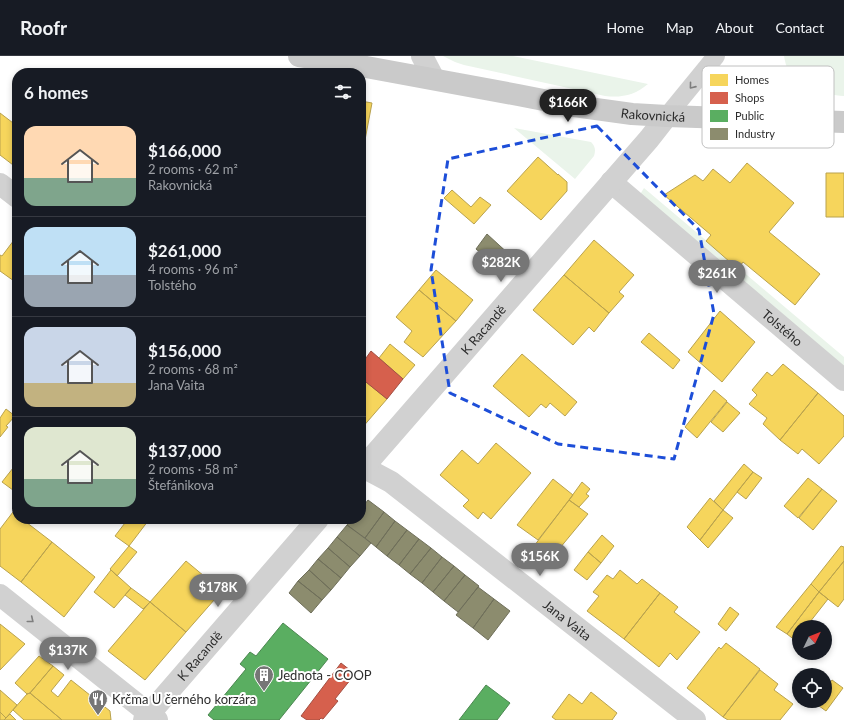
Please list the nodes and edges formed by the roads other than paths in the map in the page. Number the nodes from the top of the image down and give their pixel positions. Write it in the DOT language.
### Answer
graph roads {
  1 [pos="299,56"];
  2 [pos="422,56"];
  3 [pos="716,56"];
  4 [pos="708,66"];
  5 [pos="702,73"];
  6 [pos="434,79"];
  7 [pos="667,116"];
  8 [pos="702,117"];
  9 [pos="834,122"];
  10 [pos="844,122"];
  11 [pos="611,182"];
  12 [pos="0,184"];
  13 [pos="12,193"];
  14 [pos="844,380"];
  15 [pos="366,462"];
  16 [pos="366,469"];
  17 [pos="314,524"];
  18 [pos="0,595"];
  19 [pos="150,718"];
  20 [pos="694,720"];
  1 -- 6 [label="main road, Rakovnická"];
  2 -- 6 [label="street"];
  3 -- 4 [label="lane, one-way"];
  5 -- 7 [label="lane, one-way"];
  6 -- 7 [label="main road, Rakovnická"];
  7 -- 8 [label="main road, Rakovnická"];
  7 -- 11 [label="street, K Racandě"];
  9 -- 10 [label="main road, Rakovnická"];
  11 -- 14 [label="street, Tolstého"];
  11 -- 15 [label="street, K Racandě"];
  12 -- 13 [label="street"];
  16 -- 20 [label="street, Jana Vaita"];
  17 -- 19 [label="street, K Racandě"];
  18 -- 19 [label="street, one-way"];
}
